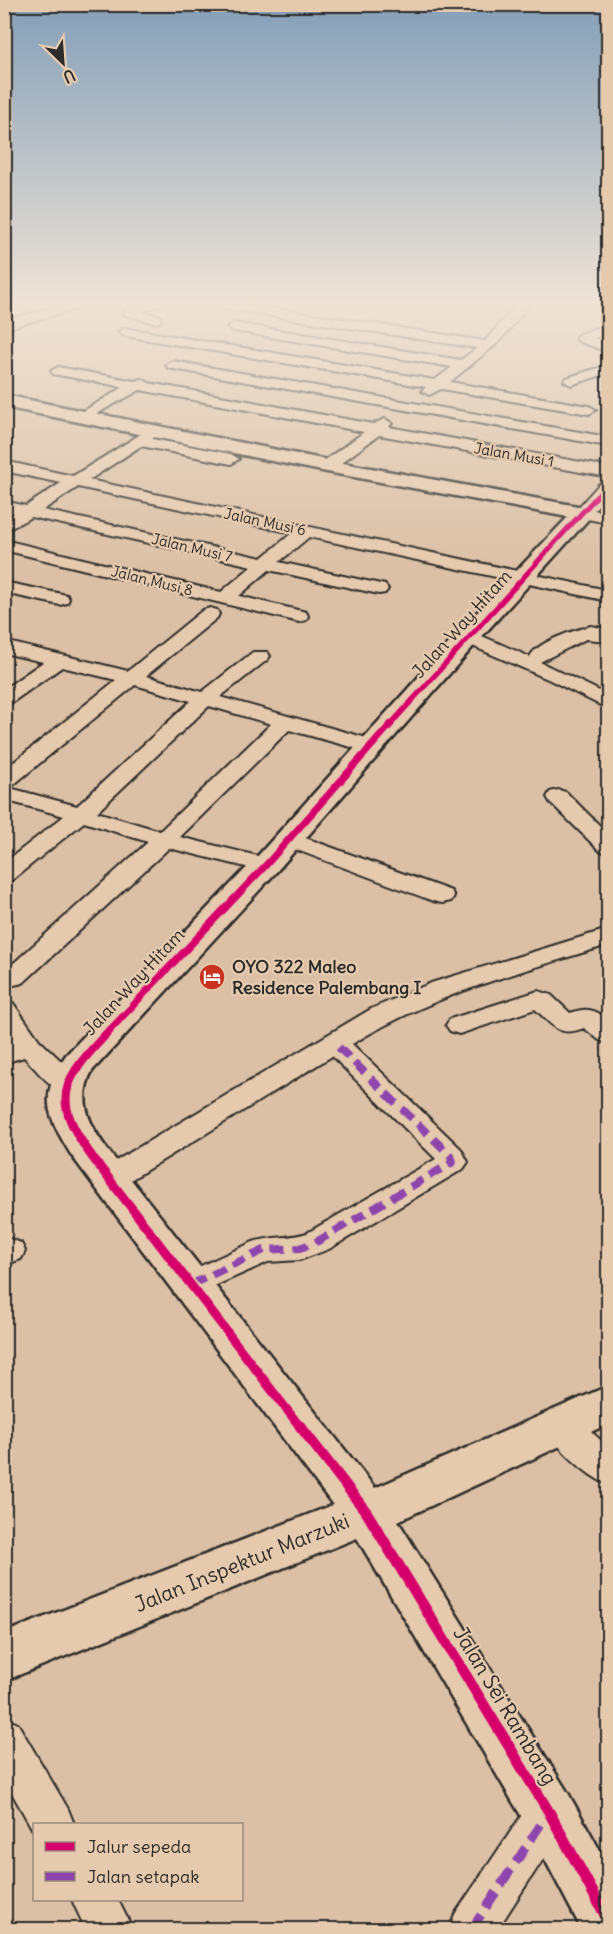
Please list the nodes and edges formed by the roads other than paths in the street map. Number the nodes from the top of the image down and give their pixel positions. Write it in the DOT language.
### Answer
graph roads {
  1 [pos="130,390"];
  2 [pos="160,390"];
  3 [pos="301,390"];
  4 [pos="429,390"];
  5 [pos="474,390"];
  6 [pos="4,401"];
  7 [pos="407,406"];
  8 [pos="589,410"];
  9 [pos="85,416"];
  10 [pos="376,430"];
  11 [pos="146,436"];
  12 [pos="609,442"];
  13 [pos="231,459"];
  14 [pos="4,466"];
  15 [pos="327,466"];
  16 [pos="609,472"];
  17 [pos="77,482"];
  18 [pos="609,484"];
  19 [pos="4,506"];
  20 [pos="28,511"];
  21 [pos="596,516"];
  22 [pos="4,527"];
  23 [pos="305,531"];
  24 [pos="4,545"];
  25 [pos="264,564"];
  26 [pos="525,577"];
  27 [pos="4,587"];
  28 [pos="379,590"];
  29 [pos="607,596"];
  30 [pos="60,599"];
  31 [pos="224,599"];
  32 [pos="210,614"];
  33 [pos="299,616"];
  34 [pos="472,633"];
  35 [pos="609,634"];
  36 [pos="4,647"];
  37 [pos="260,656"];
  38 [pos="539,656"];
  39 [pos="59,660"];
  40 [pos="132,678"];
  41 [pos="609,692"];
  42 [pos="4,699"];
  43 [pos="205,699"];
  44 [pos="609,703"];
  45 [pos="285,722"];
  46 [pos="373,747"];
  47 [pos="4,780"];
  48 [pos="4,793"];
  49 [pos="558,797"];
  50 [pos="81,814"];
  51 [pos="164,840"];
  52 [pos="289,840"];
  53 [pos="608,845"];
  54 [pos="266,866"];
  55 [pos="4,875"];
  56 [pos="442,896"];
  57 [pos="609,937"];
  58 [pos="14,977"];
  59 [pos="4,1009"];
  60 [pos="459,1025"];
  61 [pos="609,1034"];
  62 [pos="334,1043"];
  63 [pos="17,1050"];
  64 [pos="68,1084"];
  65 [pos="109,1179"];
  66 [pos="192,1284"];
  67 [pos="609,1404"];
  68 [pos="560,1424"];
  69 [pos="609,1468"];
  70 [pos="367,1513"];
  71 [pos="4,1657"];
  72 [pos="4,1738"];
  73 [pos="549,1812"];
  74 [pos="52,1823"];
  75 [pos="95,1901"];
  76 [pos="609,1920"];
  77 [pos="111,1929"];
  78 [pos="471,1929"];
  1 -- 9 [label="street"];
  2 -- 10 [label="street, Jalan Musi 1"];
  3 -- 7 [label="street"];
  4 -- 7 [label="street"];
  5 -- 8 [label="street"];
  6 -- 9 [label="street"];
  7 -- 10 [label="street"];
  7 -- 12 [label="street"];
  9 -- 11 [label="street"];
  10 -- 15 [label="street"];
  10 -- 16 [label="street, Jalan Musi 1"];
  11 -- 13 [label="street"];
  11 -- 15 [label="street"];
  11 -- 17 [label="street"];
  14 -- 17 [label="street, Jalan Musi 6"];
  15 -- 21 [label="street"];
  17 -- 20 [label="street"];
  17 -- 23 [label="street, Jalan Musi 6"];
  18 -- 21 [label="street"];
  19 -- 20 [label="street, Jalan Musi 7"];
  20 -- 22 [label="street"];
  20 -- 25 [label="street, Jalan Musi 7"];
  21 -- 26 [label="street, Jalan Way Hitam"];
  23 -- 25 [label="street"];
  23 -- 26 [label="street, Jalan Musi 6"];
  24 -- 31 [label="street, Jalan Musi 8"];
  25 -- 28 [label="street, Jalan Musi 7"];
  25 -- 31 [label="street"];
  26 -- 29 [label="street, Jalan Musi 6"];
  26 -- 34 [label="street, Jalan Way Hitam"];
  27 -- 30 [label="street"];
  31 -- 33 [label="street, Jalan Musi 8"];
  32 -- 40 [label="street"];
  34 -- 38 [label="street"];
  34 -- 44 [label="street"];
  34 -- 46 [label="street, Jalan Way Hitam"];
  35 -- 38 [label="street"];
  36 -- 39 [label="street"];
  37 -- 43 [label="street"];
  38 -- 41 [label="street"];
  39 -- 40 [label="street"];
  39 -- 42 [label="street"];
  40 -- 43 [label="street"];
  40 -- 47 [label="street"];
  43 -- 45 [label="street"];
  43 -- 50 [label="street"];
  45 -- 46 [label="street"];
  45 -- 51 [label="street"];
  46 -- 52 [label="street, Jalan Way Hitam"];
  48 -- 50 [label="street"];
  49 -- 53 [label="street"];
  50 -- 51 [label="street"];
  50 -- 55 [label="street"];
  51 -- 54 [label="street"];
  51 -- 58 [label="street"];
  52 -- 54 [label="street, Jalan Way Hitam"];
  52 -- 56 [label="street"];
  54 -- 64 [label="street, Jalan Way Hitam"];
  57 -- 62 [label="street"];
  59 -- 63 [label="street"];
  60 -- 61 [label="street"];
  62 -- 65 [label="street"];
  62 -- 66 [label="street"];
  63 -- 64 [label="street"];
  64 -- 65 [label="street"];
  65 -- 66 [label="street"];
  66 -- 70 [label="street"];
  67 -- 68 [label="street, Jalan Inspektur Marzuki"];
  68 -- 69 [label="street"];
  68 -- 70 [label="street, Jalan Inspektur Marzuki"];
  70 -- 71 [label="street, Jalan Inspektur Marzuki"];
  70 -- 73 [label="street, Jalan Sei Rambang"];
  72 -- 74 [label="street"];
  73 -- 76 [label="street, Jalan Sei Rambang"];
  73 -- 78 [label="street"];
  75 -- 77 [label="street"];
}
